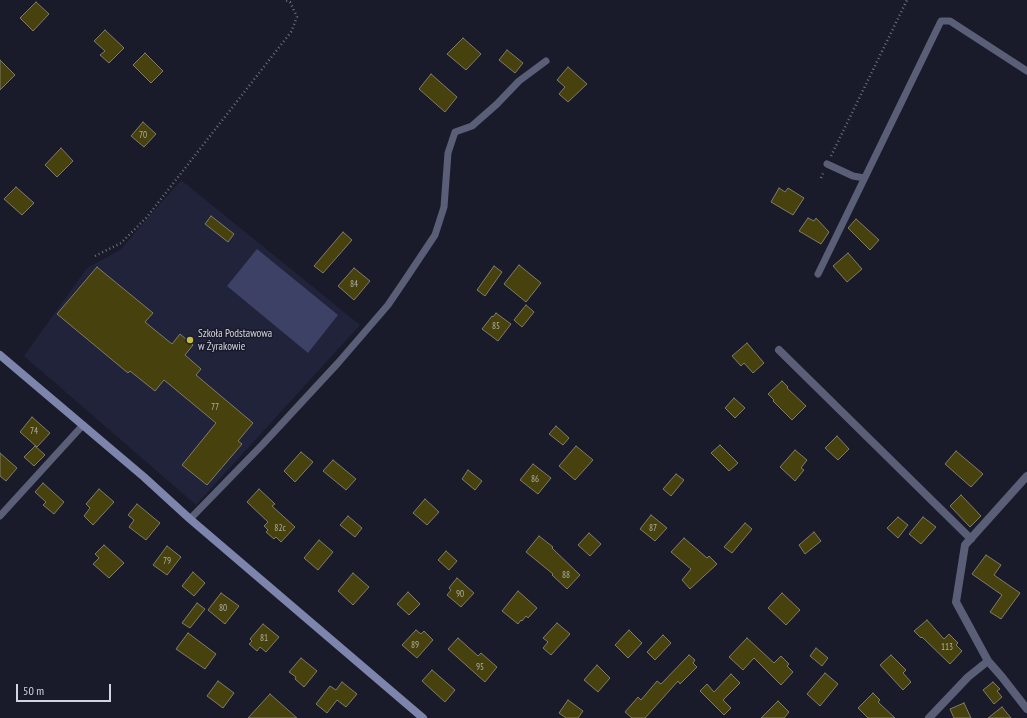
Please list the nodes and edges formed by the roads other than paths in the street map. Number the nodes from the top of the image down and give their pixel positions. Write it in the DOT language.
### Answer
graph roads {
  1 [pos="546,61"];
  2 [pos="1027,71"];
  3 [pos="827,164"];
  4 [pos="864,178"];
  5 [pos="818,274"];
  6 [pos="779,350"];
  7 [pos="0,355"];
  8 [pos="82,425"];
  9 [pos="1027,476"];
  10 [pos="0,516"];
  11 [pos="190,519"];
  12 [pos="971,539"];
  13 [pos="988,662"];
  14 [pos="1027,709"];
  15 [pos="423,718"];
  16 [pos="929,718"];
  1 -- 11 [label="lane"];
  2 -- 4 [label="lane"];
  3 -- 4 [label="lane"];
  4 -- 5 [label="lane"];
  6 -- 12 [label="street"];
  7 -- 8 [label="street"];
  8 -- 10 [label="lane"];
  8 -- 11 [label="street"];
  9 -- 12 [label="street"];
  11 -- 15 [label="street"];
  12 -- 13 [label="street"];
  13 -- 14 [label="street"];
  13 -- 16 [label="street"];
}
